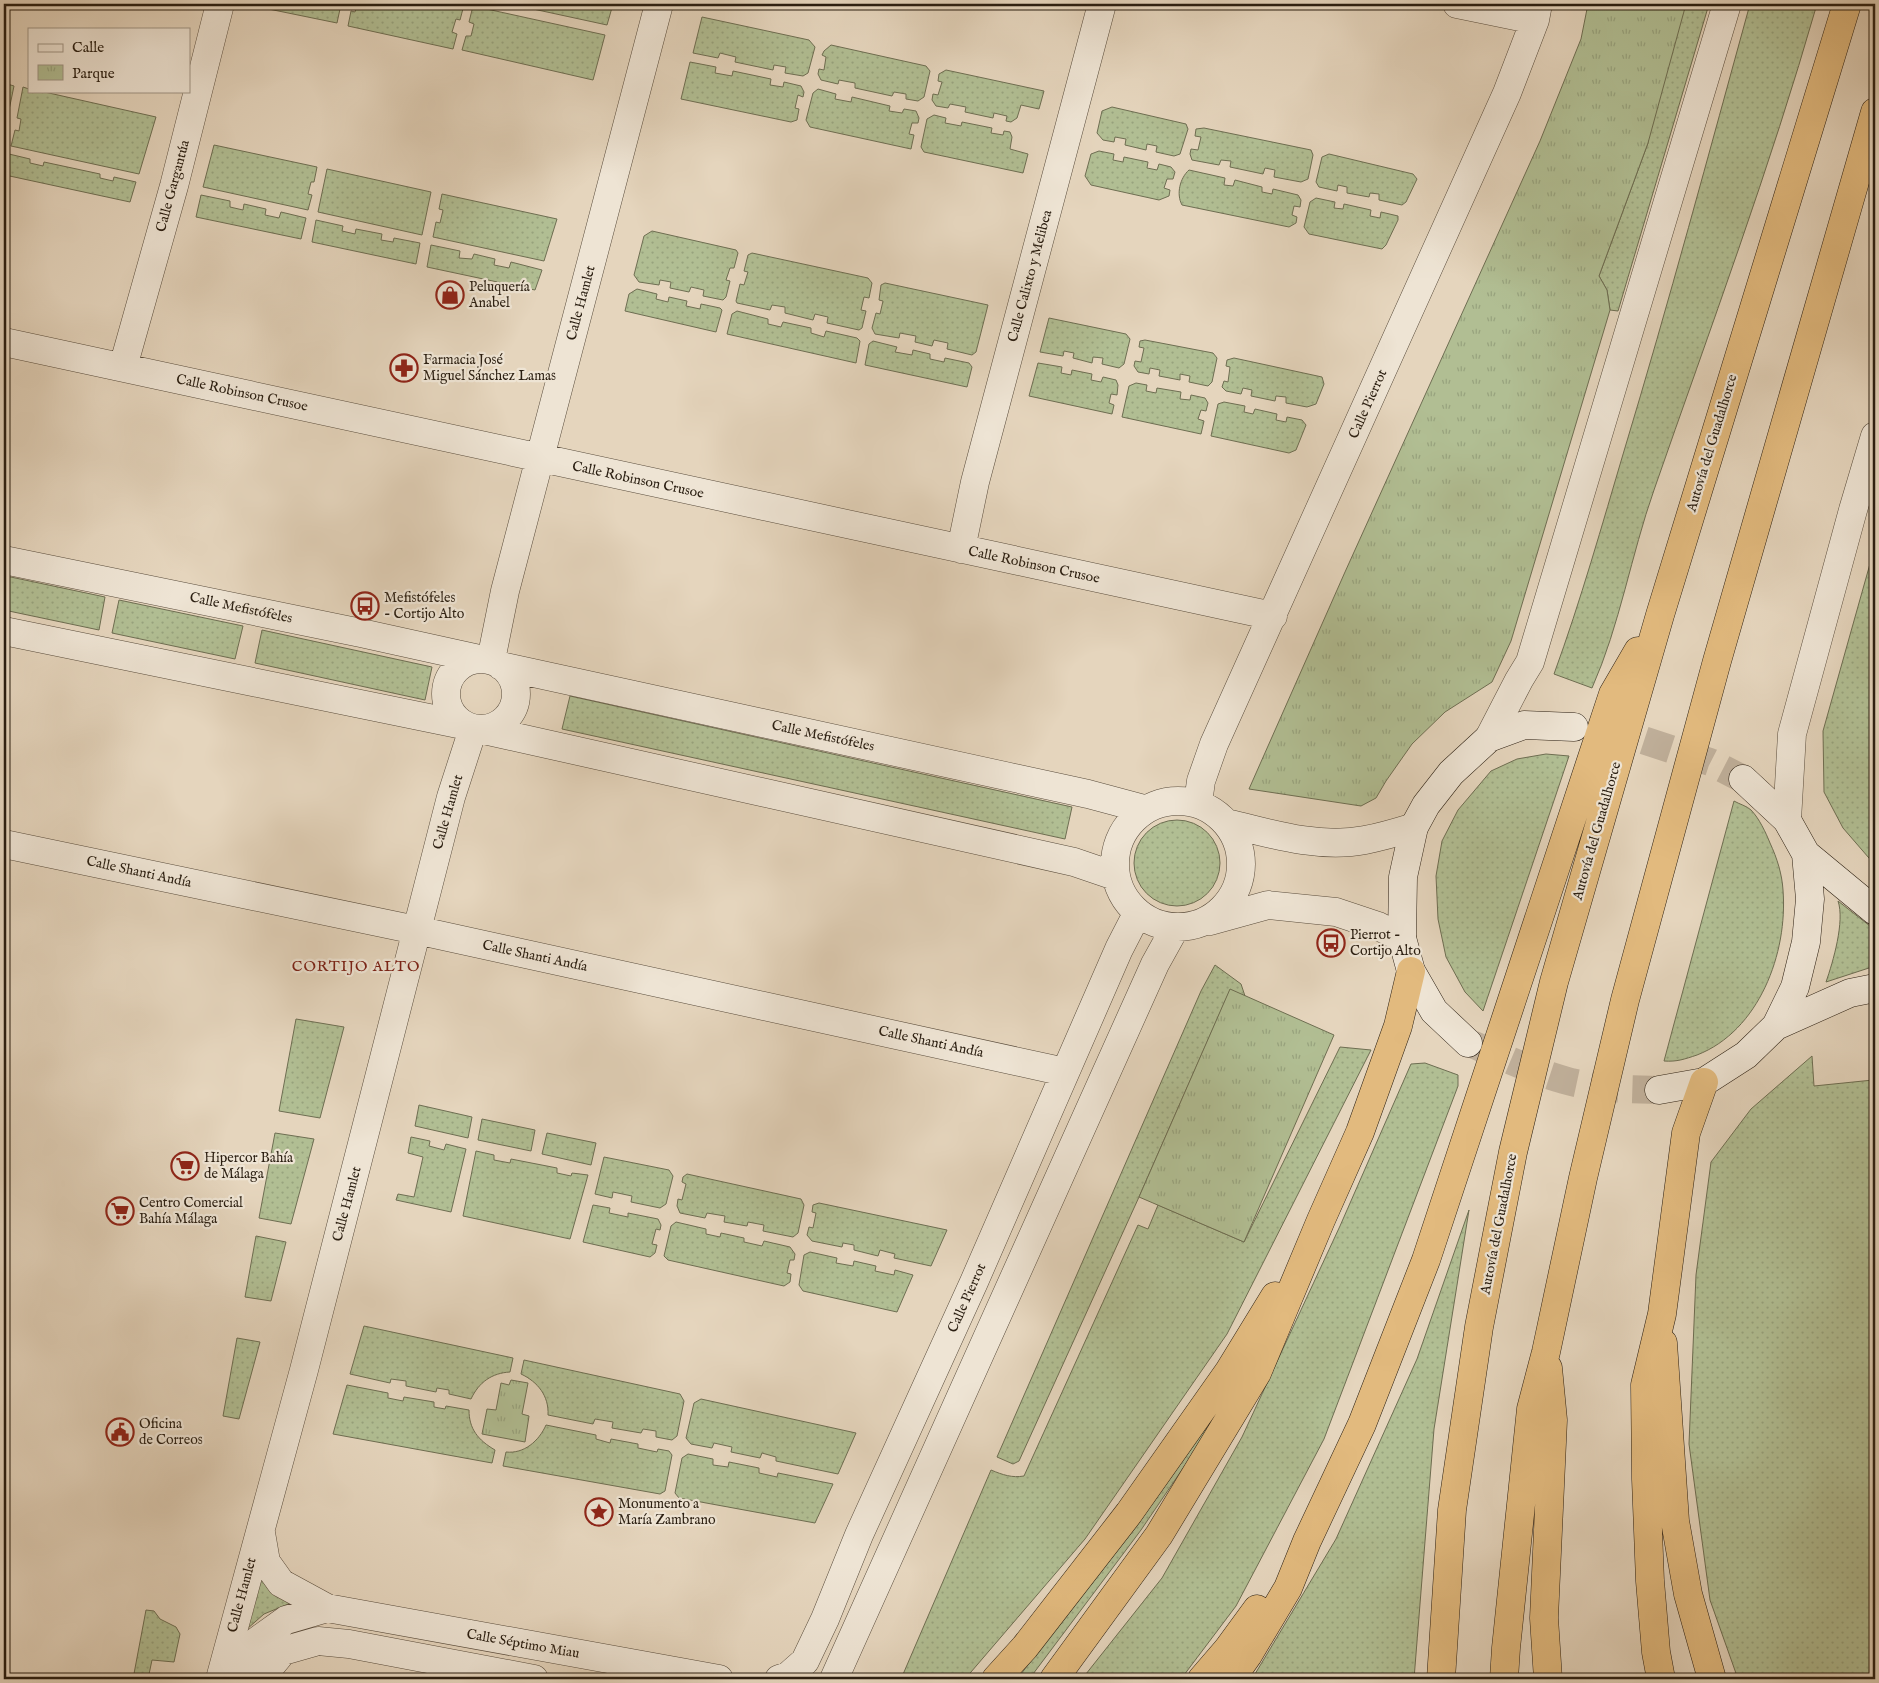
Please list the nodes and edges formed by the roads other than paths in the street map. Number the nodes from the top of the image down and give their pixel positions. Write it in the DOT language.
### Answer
graph roads {
  1 [pos="220,4"];
  2 [pos="659,4"];
  3 [pos="1102,4"];
  4 [pos="1458,4"];
  5 [pos="1726,4"];
  6 [pos="1847,4"];
  7 [pos="1536,12"];
  8 [pos="1875,112"];
  9 [pos="4,342"];
  10 [pos="123,367"];
  11 [pos="1875,436"];
  12 [pos="540,458"];
  13 [pos="961,549"];
  14 [pos="4,560"];
  15 [pos="1273,616"];
  16 [pos="1660,616"];
  17 [pos="4,631"];
  18 [pos="490,662"];
  19 [pos="1574,727"];
  20 [pos="473,728"];
  21 [pos="1488,738"];
  22 [pos="1743,779"];
  23 [pos="1198,803"];
  24 [pos="1144,809"];
  25 [pos="1787,820"];
  26 [pos="1227,823"];
  27 [pos="1414,828"];
  28 [pos="4,844"];
  29 [pos="1806,854"];
  30 [pos="1115,876"];
  31 [pos="1875,911"];
  32 [pos="1137,914"];
  33 [pos="1187,926"];
  34 [pos="416,930"];
  35 [pos="1402,938"];
  36 [pos="1411,971"];
  37 [pos="1875,988"];
  38 [pos="1776,1026"];
  39 [pos="1468,1042"];
  40 [pos="1066,1072"];
  41 [pos="1704,1082"];
  42 [pos="1659,1090"];
  43 [pos="1321,1220"];
  44 [pos="1662,1314"];
  45 [pos="1546,1352"];
  46 [pos="260,1529"];
  47 [pos="1307,1541"];
  48 [pos="327,1608"];
  49 [pos="784,1678"];
  50 [pos="220,1679"];
  51 [pos="227,1679"];
  52 [pos="260,1679"];
  53 [pos="534,1679"];
  54 [pos="719,1679"];
  55 [pos="834,1679"];
  56 [pos="996,1679"];
  57 [pos="1054,1679"];
  58 [pos="1202,1679"];
  59 [pos="1231,1679"];
  60 [pos="1441,1679"];
  61 [pos="1504,1679"];
  62 [pos="1548,1679"];
  63 [pos="1661,1679"];
  64 [pos="1712,1679"];
  1 -- 10 [label="street, Calle Gargantúa"];
  2 -- 12 [label="street, Calle Hamlet"];
  3 -- 13 [label="street, Calle Calixto y Melibea"];
  4 -- 7 [label="street"];
  5 -- 21 [label="street"];
  6 -- 16 [label="highway, Autovía del Guadalhorce"];
  7 -- 15 [label="street, Calle Pierrot"];
  8 -- 45 [label="highway"];
  9 -- 10 [label="street, Calle Robinson Crusoe"];
  10 -- 12 [label="street, Calle Robinson Crusoe"];
  11 -- 25 [label="street"];
  12 -- 13 [label="street, Calle Robinson Crusoe"];
  12 -- 18 [label="street, Calle Hamlet"];
  13 -- 15 [label="street, Calle Robinson Crusoe"];
  14 -- 18 [label="street, Calle Mefistófeles"];
  15 -- 23 [label="street, Calle Pierrot"];
  16 -- 47 [label="highway"];
  16 -- 60 [label="highway, Autovía del Guadalhorce"];
  17 -- 20 [label="street"];
  18 -- 20 [label="street"];
  18 -- 20 [label="street"];
  18 -- 24 [label="street, Calle Mefistófeles"];
  19 -- 21 [label="street"];
  20 -- 30 [label="street"];
  20 -- 34 [label="street, Calle Hamlet"];
  21 -- 27 [label="street"];
  22 -- 25 [label="street"];
  23 -- 24 [label="street"];
  23 -- 26 [label="street"];
  24 -- 30 [label="street"];
  25 -- 29 [label="street"];
  26 -- 27 [label="street"];
  26 -- 33 [label="street"];
  27 -- 35 [label="street"];
  28 -- 34 [label="street, Calle Shanti Andía"];
  29 -- 31 [label="street"];
  29 -- 38 [label="street"];
  30 -- 32 [label="street"];
  32 -- 33 [label="street"];
  32 -- 40 [label="street, Calle Pierrot"];
  33 -- 35 [label="street"];
  33 -- 55 [label="street"];
  34 -- 40 [label="street, Calle Shanti Andía"];
  34 -- 46 [label="street, Calle Hamlet"];
  35 -- 36 [label="street"];
  36 -- 39 [label="street"];
  36 -- 43 [label="highway"];
  37 -- 38 [label="street"];
  38 -- 41 [label="street"];
  40 -- 49 [label="street, Calle Pierrot"];
  41 -- 42 [label="street"];
  41 -- 44 [label="highway"];
  43 -- 56 [label="highway"];
  43 -- 57 [label="highway"];
  44 -- 63 [label="highway"];
  44 -- 64 [label="highway"];
  45 -- 61 [label="highway"];
  45 -- 62 [label="highway"];
  46 -- 48 [label="street, Calle Séptimo Miau"];
  46 -- 50 [label="street, Calle Hamlet"];
  47 -- 58 [label="highway"];
  47 -- 59 [label="highway"];
  48 -- 51 [label="street, Calle Séptimo Miau"];
  48 -- 54 [label="street, Calle Séptimo Miau"];
  52 -- 53 [label="street"];
}
